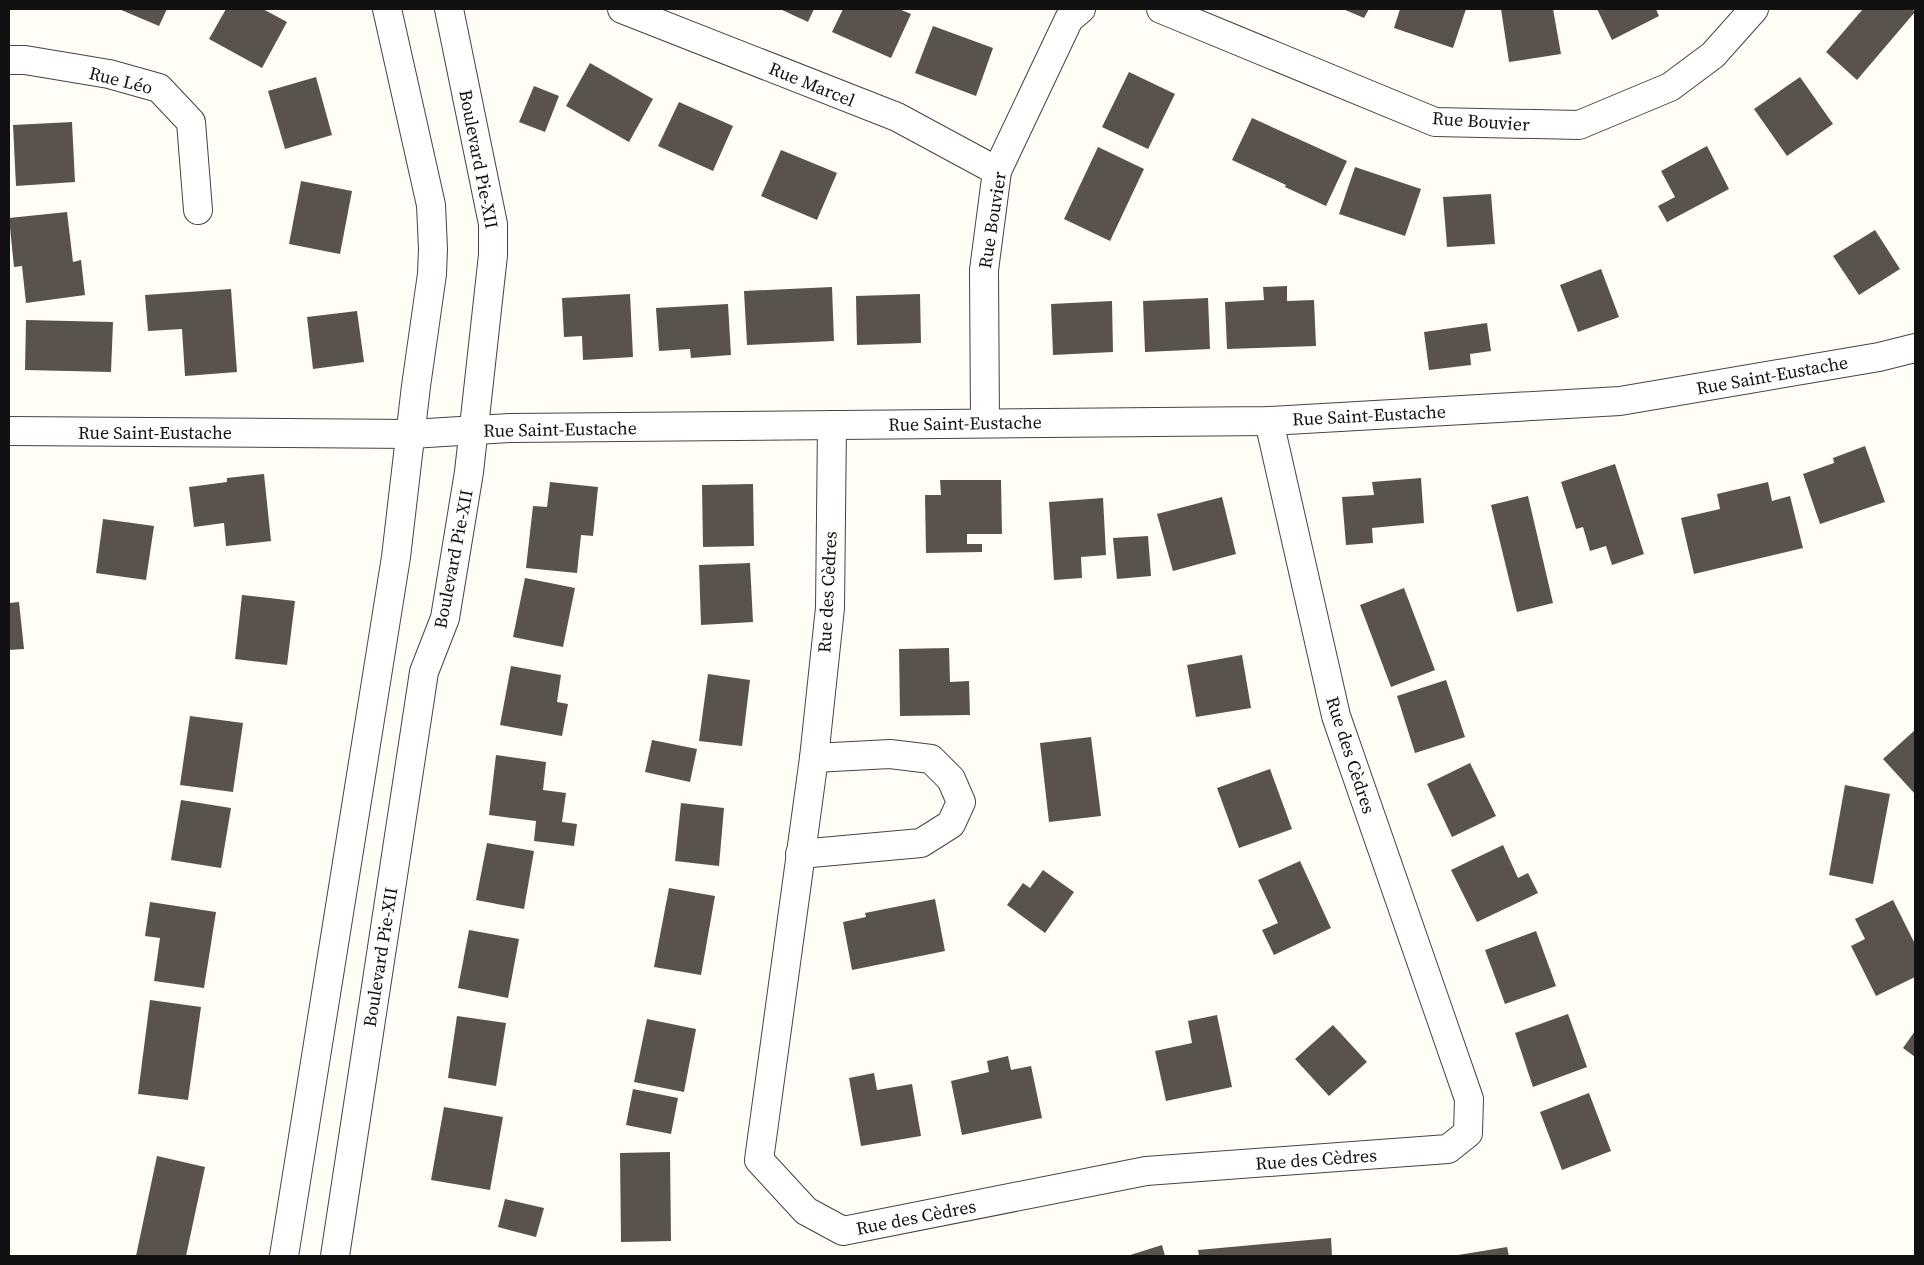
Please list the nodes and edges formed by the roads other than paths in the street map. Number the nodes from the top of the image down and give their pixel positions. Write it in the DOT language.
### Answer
graph roads {
  1 [pos="387,9"];
  2 [pos="449,9"];
  3 [pos="622,9"];
  4 [pos="1082,9"];
  5 [pos="1161,9"];
  6 [pos="1754,9"];
  7 [pos="9,60"];
  8 [pos="997,171"];
  9 [pos="198,210"];
  10 [pos="1915,348"];
  11 [pos="1269,421"];
  12 [pos="985,422"];
  13 [pos="832,426"];
  14 [pos="473,430"];
  15 [pos="9,431"];
  16 [pos="411,434"];
  17 [pos="814,758"];
  18 [pos="800,854"];
  19 [pos="284,1256"];
  20 [pos="335,1256"];
  1 -- 16 [label="street"];
  2 -- 14 [label="street, Boulevard Pie-XII"];
  3 -- 8 [label="street, Rue Marcel"];
  4 -- 8 [label="street, Rue Bouvier"];
  5 -- 6 [label="street, Rue Bouvier"];
  7 -- 9 [label="street, Rue Léo"];
  8 -- 12 [label="street, Rue Bouvier"];
  10 -- 11 [label="street, Rue Saint-Eustache"];
  11 -- 12 [label="street, Rue Saint-Eustache"];
  11 -- 18 [label="street, Rue des Cèdres"];
  12 -- 13 [label="street, Rue Saint-Eustache"];
  13 -- 14 [label="street, Rue Saint-Eustache"];
  13 -- 17 [label="street, Rue des Cèdres"];
  14 -- 16 [label="street, Rue Saint-Eustache"];
  14 -- 20 [label="street, Boulevard Pie-XII"];
  15 -- 16 [label="street, Rue Saint-Eustache"];
  16 -- 19 [label="street"];
  17 -- 18 [label="street, Rue des Cèdres"];
  17 -- 18 [label="street"];
}
